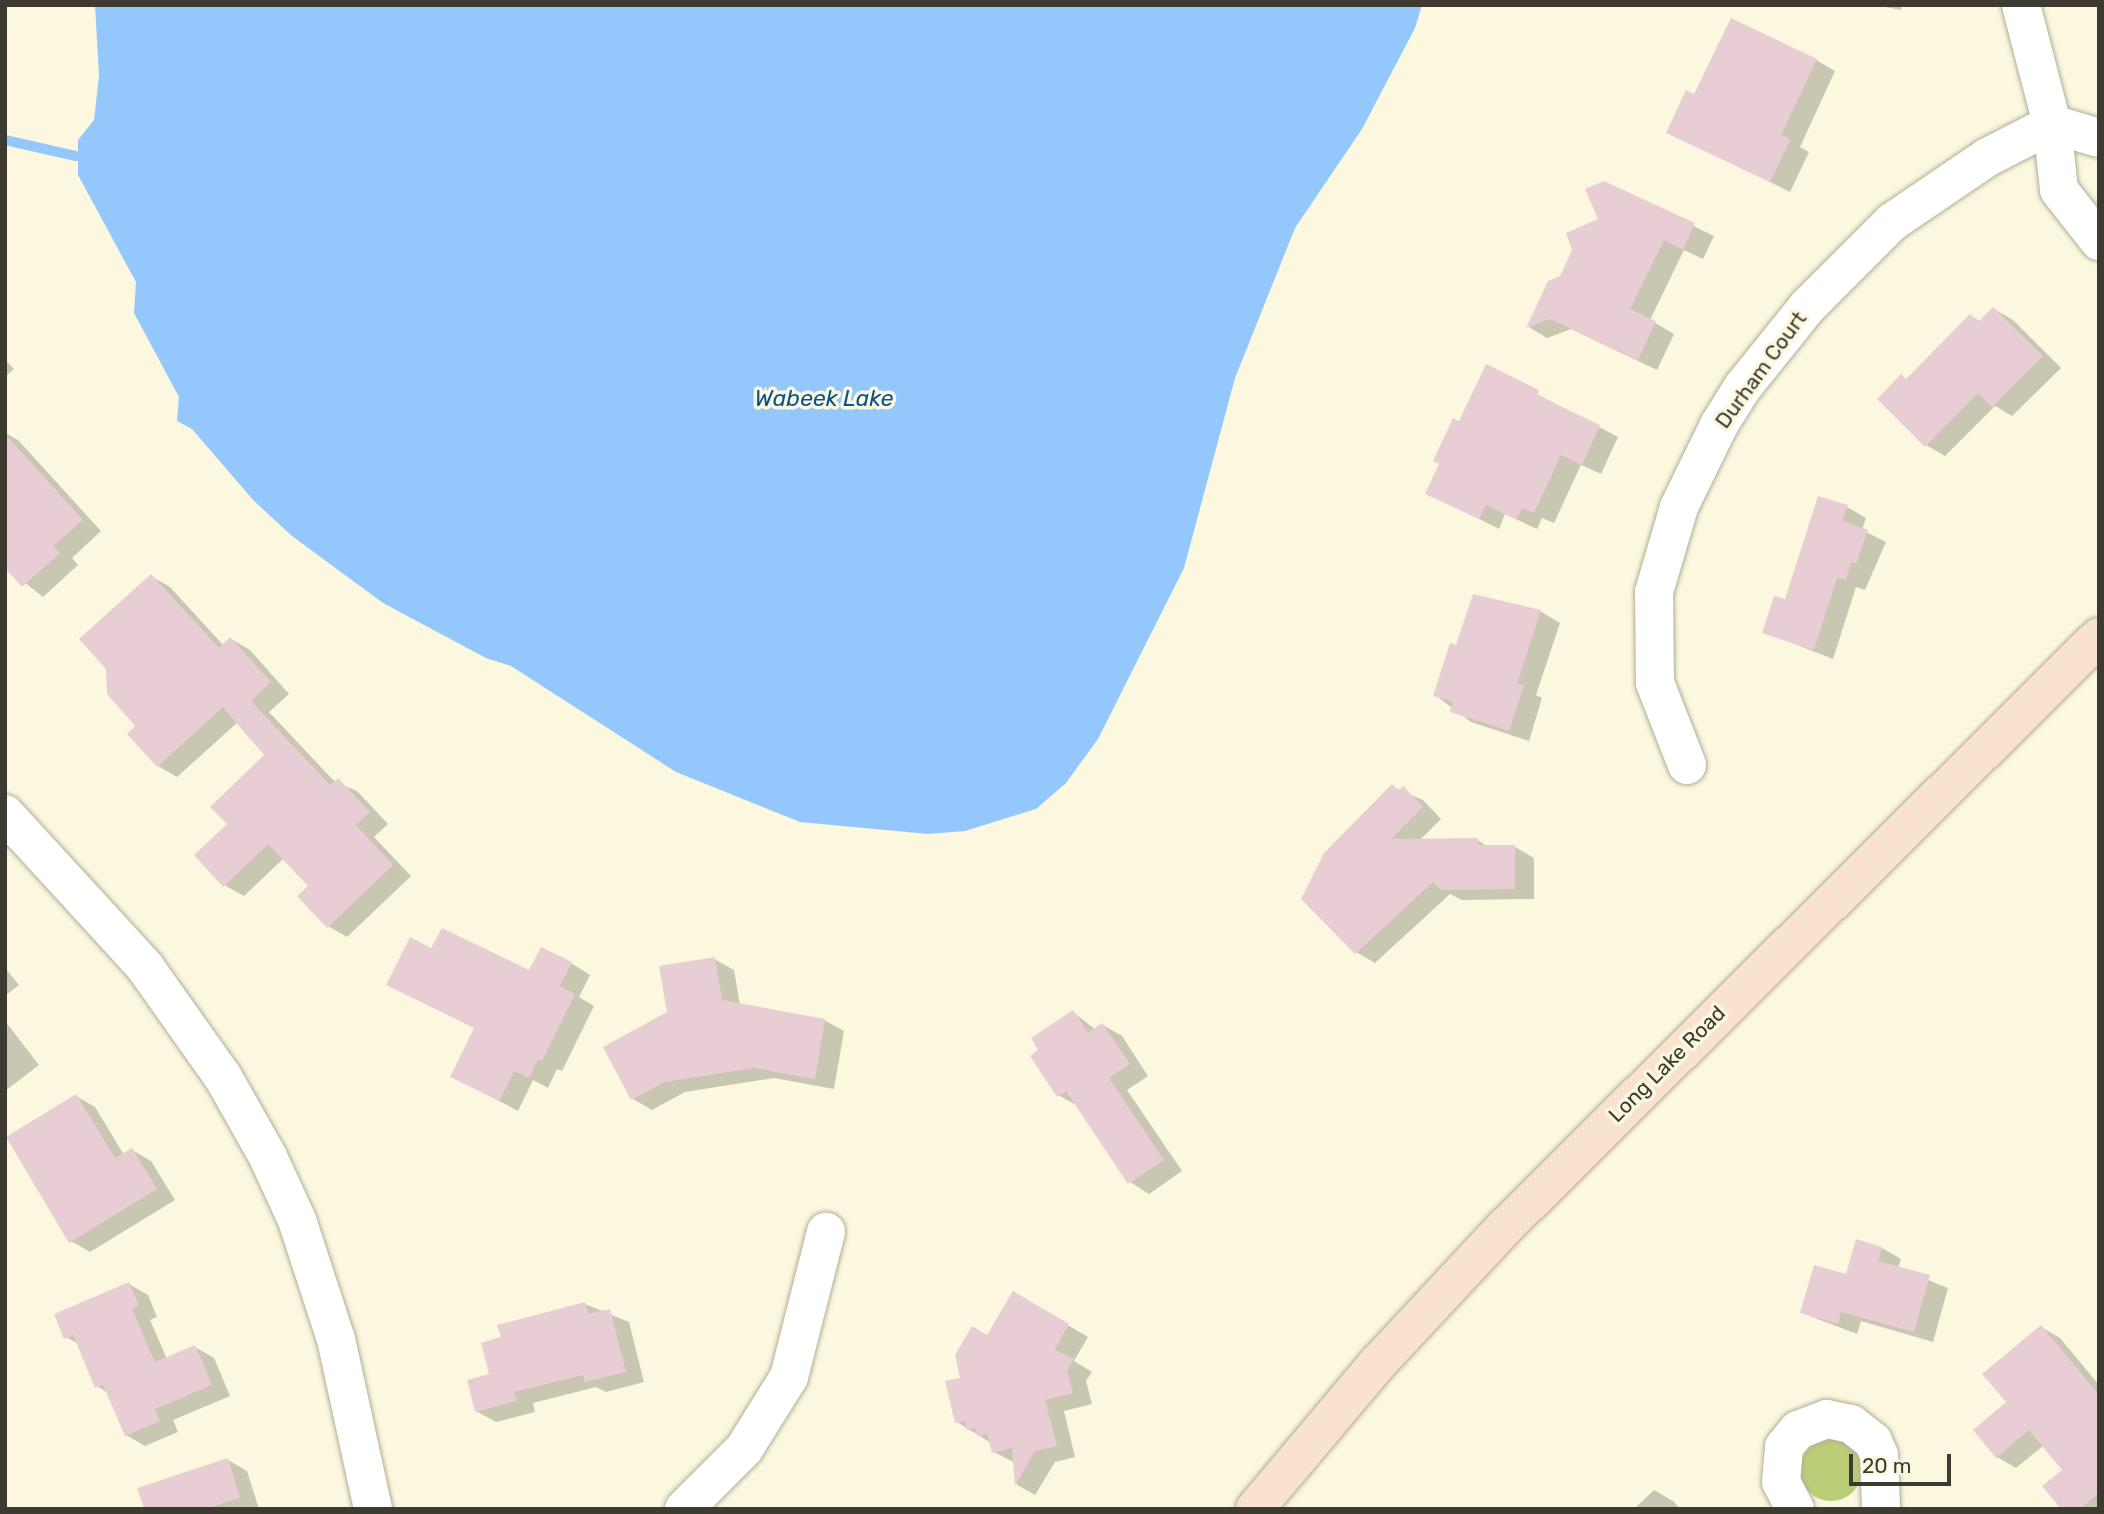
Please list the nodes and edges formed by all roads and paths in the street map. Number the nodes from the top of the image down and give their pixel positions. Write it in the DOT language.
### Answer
graph roads {
  1 [pos="2021,5"];
  2 [pos="2052,124"];
  3 [pos="2099,138"];
  4 [pos="2099,241"];
  5 [pos="2099,637"];
  6 [pos="1687,765"];
  7 [pos="5,814"];
  8 [pos="826,1232"];
  9 [pos="1881,1508"];
  10 [pos="373,1509"];
  11 [pos="684,1509"];
  12 [pos="1255,1509"];
  13 [pos="1795,1509"];
  1 -- 2 [label="street"];
  2 -- 3 [label="street"];
  2 -- 4 [label="street"];
  2 -- 6 [label="street, Durham Court"];
  5 -- 12 [label="main road, Long Lake Road"];
  7 -- 10 [label="street"];
  8 -- 11 [label="street"];
  9 -- 13 [label="street"];
}
